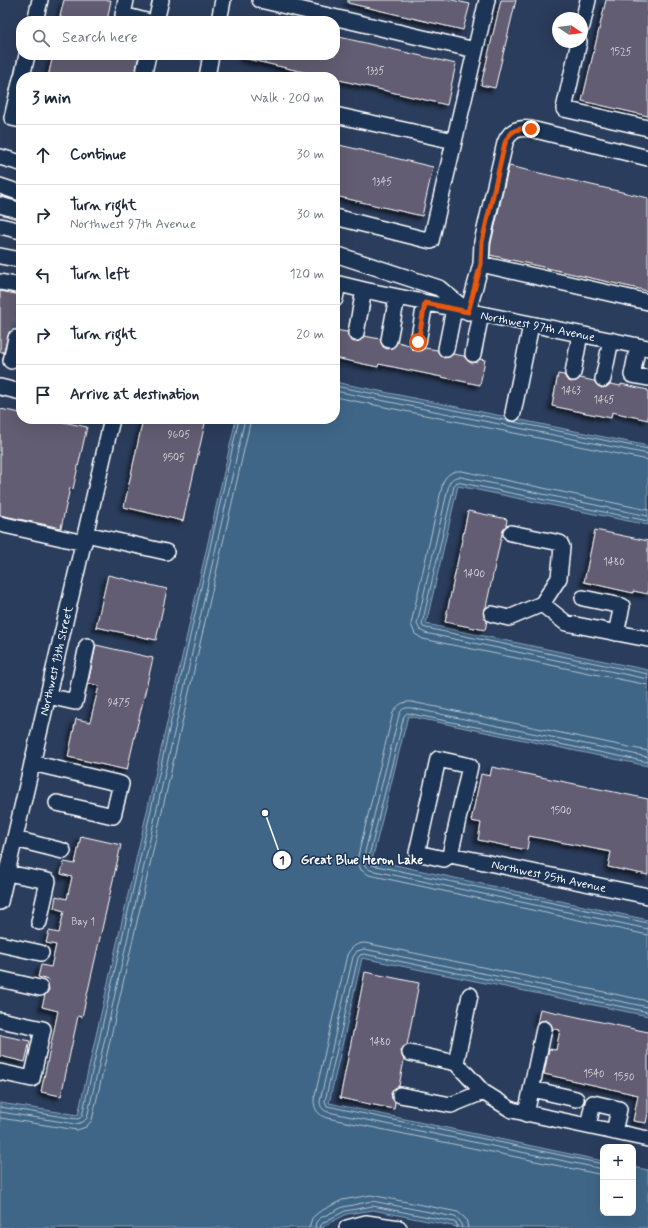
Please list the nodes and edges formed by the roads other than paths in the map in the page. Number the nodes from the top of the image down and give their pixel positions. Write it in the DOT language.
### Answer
graph roads {
  1 [pos="40,0"];
  2 [pos="126,0"];
  3 [pos="161,0"];
  4 [pos="223,0"];
  5 [pos="260,0"];
  6 [pos="487,0"];
  7 [pos="588,0"];
  8 [pos="585,12"];
  9 [pos="36,16"];
  10 [pos="127,16"];
  11 [pos="157,16"];
  12 [pos="220,16"];
  13 [pos="329,16"];
  14 [pos="340,19"];
  15 [pos="577,48"];
  16 [pos="475,50"];
  17 [pos="26,60"];
  18 [pos="147,60"];
  19 [pos="211,60"];
  20 [pos="23,72"];
  21 [pos="144,72"];
  22 [pos="208,72"];
  23 [pos="16,100"];
  24 [pos="340,116"];
  25 [pos="16,119"];
  26 [pos="648,128"];
  27 [pos="454,141"];
  28 [pos="2,158"];
  29 [pos="648,158"];
  30 [pos="16,162"];
  31 [pos="0,186"];
  32 [pos="16,191"];
  33 [pos="0,205"];
  34 [pos="16,210"];
  35 [pos="340,218"];
  36 [pos="0,226"];
  37 [pos="16,230"];
  38 [pos="0,256"];
  39 [pos="340,256"];
  40 [pos="16,259"];
  41 [pos="481,264"];
  42 [pos="0,282"];
  43 [pos="16,285"];
  44 [pos="340,285"];
  45 [pos="364,290"];
  46 [pos="397,297"];
  47 [pos="648,302"];
  48 [pos="425,303"];
  49 [pos="468,311"];
  50 [pos="531,325"];
  51 [pos="356,334"];
  52 [pos="580,334"];
  53 [pos="16,338"];
  54 [pos="389,340"];
  55 [pos="611,340"];
  56 [pos="418,342"];
  57 [pos="643,347"];
  58 [pos="446,349"];
  59 [pos="473,354"];
  60 [pos="11,361"];
  61 [pos="573,373"];
  62 [pos="648,378"];
  63 [pos="603,379"];
  64 [pos="0,387"];
  65 [pos="16,391"];
  66 [pos="513,413"];
  67 [pos="111,424"];
  68 [pos="0,524"];
  69 [pos="511,533"];
  70 [pos="85,538"];
  71 [pos="166,552"];
  72 [pos="583,598"];
  73 [pos="542,604"];
  74 [pos="492,614"];
  75 [pos="616,633"];
  76 [pos="648,639"];
  77 [pos="87,646"];
  78 [pos="48,696"];
  79 [pos="32,763"];
  80 [pos="58,803"];
  81 [pos="15,839"];
  82 [pos="63,851"];
  83 [pos="450,855"];
  84 [pos="7,872"];
  85 [pos="648,896"];
  86 [pos="0,902"];
  87 [pos="39,922"];
  88 [pos="0,944"];
  89 [pos="41,953"];
  90 [pos="0,979"];
  91 [pos="40,988"];
  92 [pos="470,995"];
  93 [pos="0,1020"];
  94 [pos="544,1029"];
  95 [pos="410,1053"];
  96 [pos="456,1063"];
  97 [pos="0,1072"];
  98 [pos="532,1090"];
  99 [pos="483,1092"];
  100 [pos="400,1095"];
  101 [pos="576,1099"];
  102 [pos="526,1114"];
  103 [pos="588,1126"];
  104 [pos="614,1132"];
  105 [pos="648,1139"];
  106 [pos="347,1228"];
  107 [pos="398,1228"];
  1 -- 9 [label="street"];
  2 -- 10 [label="street"];
  3 -- 11 [label="street"];
  4 -- 12 [label="street"];
  5 -- 13 [label="street"];
  6 -- 16 [label="street"];
  7 -- 8 [label="street"];
  14 -- 16 [label="street"];
  15 -- 26 [label="street"];
  16 -- 27 [label="street"];
  17 -- 20 [label="street"];
  18 -- 21 [label="street"];
  19 -- 22 [label="street"];
  23 -- 25 [label="street"];
  24 -- 27 [label="street"];
  27 -- 35 [label="street"];
  28 -- 30 [label="street"];
  29 -- 41 [label="street"];
  31 -- 32 [label="street"];
  33 -- 34 [label="street"];
  36 -- 37 [label="street"];
  38 -- 40 [label="street"];
  39 -- 49 [label="street"];
  41 -- 47 [label="street"];
  41 -- 49 [label="street"];
  42 -- 43 [label="street"];
  44 -- 45 [label="street, Northwest 97th Avenue"];
  45 -- 46 [label="street, Northwest 97th Avenue"];
  45 -- 51 [label="street"];
  46 -- 48 [label="street, Northwest 97th Avenue"];
  46 -- 54 [label="street"];
  48 -- 49 [label="street, Northwest 97th Avenue"];
  48 -- 56 [label="street"];
  49 -- 50 [label="street, Northwest 97th Avenue"];
  49 -- 58 [label="street"];
  49 -- 59 [label="street"];
  50 -- 52 [label="street, Northwest 97th Avenue"];
  50 -- 66 [label="street"];
  52 -- 55 [label="street, Northwest 97th Avenue"];
  52 -- 61 [label="street"];
  53 -- 60 [label="street"];
  55 -- 57 [label="street, Northwest 97th Avenue"];
  55 -- 63 [label="street"];
  57 -- 62 [label="street"];
  64 -- 65 [label="street"];
  67 -- 70 [label="street, Northwest 13th Street"];
  68 -- 70 [label="street"];
  69 -- 73 [label="street"];
  70 -- 71 [label="street"];
  70 -- 78 [label="street, Northwest 13th Street"];
  72 -- 75 [label="street"];
  73 -- 74 [label="street"];
  73 -- 75 [label="street"];
  75 -- 76 [label="street"];
  77 -- 78 [label="street"];
  78 -- 79 [label="street, Northwest 13th Street"];
  79 -- 80 [label="street"];
  79 -- 81 [label="street, Northwest 13th Street"];
  81 -- 82 [label="street"];
  81 -- 84 [label="street, Northwest 13th Street"];
  83 -- 83 [label="street, Northwest 95th Avenue"];
  83 -- 85 [label="street, Northwest 95th Avenue"];
  84 -- 86 [label="street, Northwest 13th Street"];
  84 -- 87 [label="street"];
  88 -- 89 [label="street"];
  90 -- 91 [label="street"];
  92 -- 96 [label="street"];
  93 -- 97 [label="street"];
  94 -- 98 [label="street"];
  95 -- 96 [label="street"];
  96 -- 99 [label="street"];
  98 -- 101 [label="street"];
  98 -- 102 [label="street"];
  99 -- 100 [label="street"];
  99 -- 102 [label="street"];
  102 -- 103 [label="street"];
  103 -- 104 [label="street"];
  103 -- 104 [label="street"];
  104 -- 105 [label="street"];
  106 -- 107 [label="street"];
}
